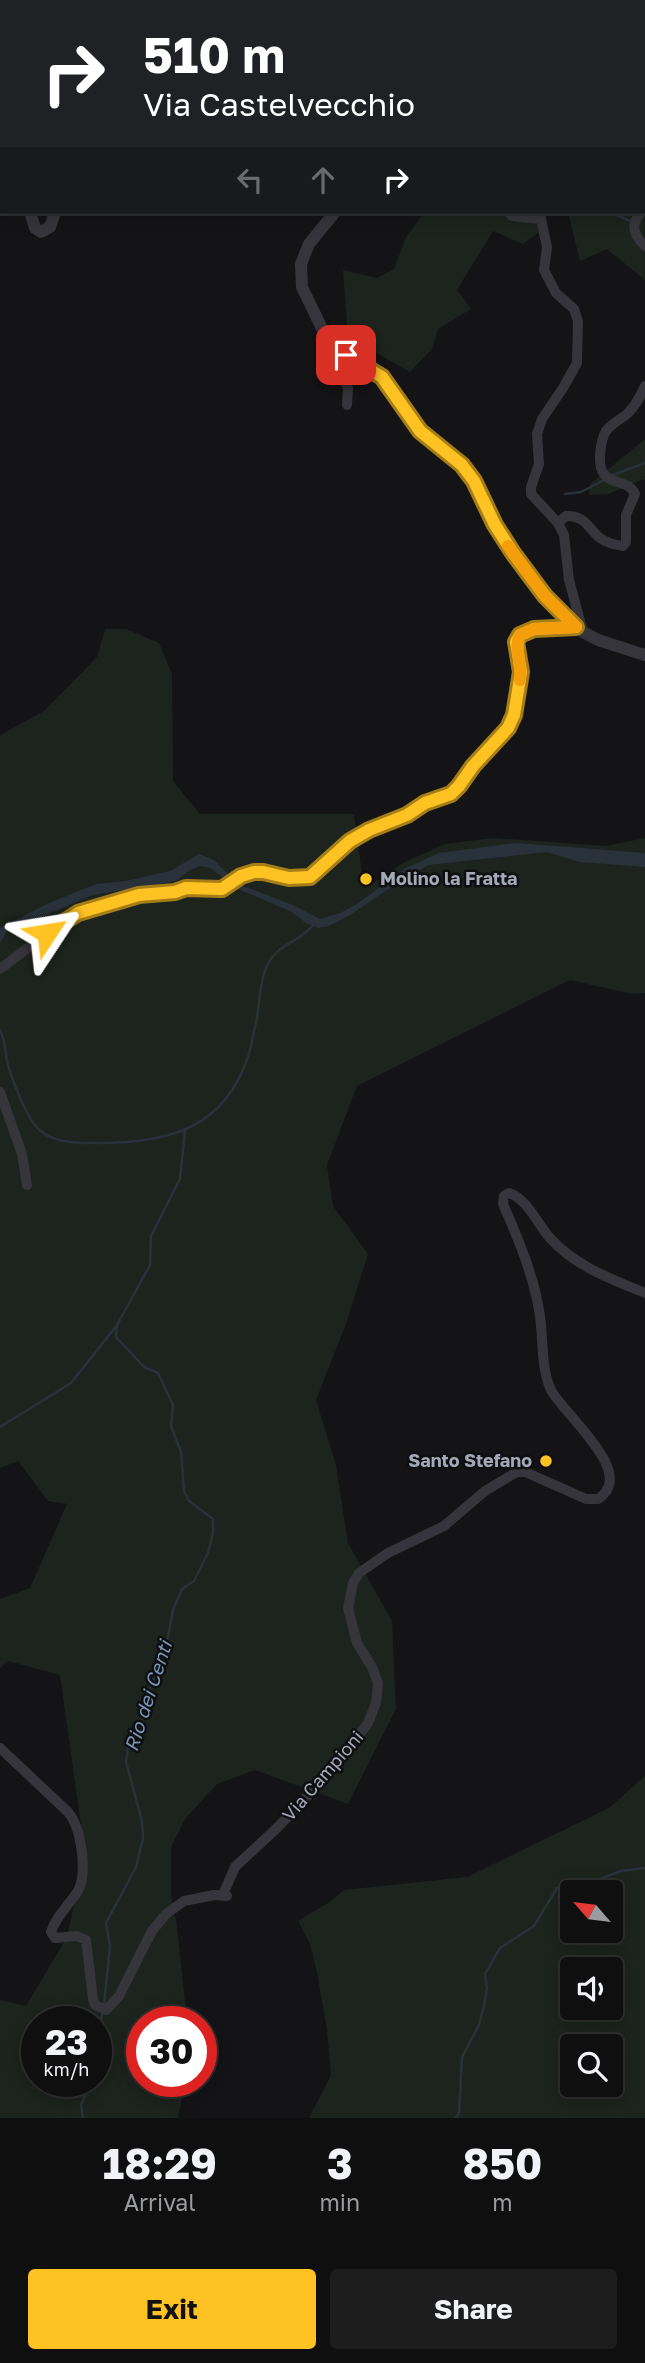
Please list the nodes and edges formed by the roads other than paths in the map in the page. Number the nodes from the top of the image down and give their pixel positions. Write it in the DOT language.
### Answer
graph roads {
  1 [pos="31,214"];
  2 [pos="54,214"];
  3 [pos="333,214"];
  4 [pos="510,214"];
  5 [pos="639,214"];
  6 [pos="645,246"];
  7 [pos="338,350"];
  8 [pos="645,386"];
  9 [pos="347,405"];
  10 [pos="558,523"];
  11 [pos="580,629"];
  12 [pos="645,654"];
  13 [pos="0,969"];
  14 [pos="0,1093"];
  15 [pos="27,1185"];
  16 [pos="645,1293"];
  17 [pos="0,1748"];
  1 -- 2 [label="street"];
  3 -- 7 [label="street"];
  4 -- 10 [label="street"];
  5 -- 6 [label="street"];
  7 -- 9 [label="street"];
  7 -- 11 [label="street"];
  8 -- 10 [label="street"];
  10 -- 11 [label="street"];
  11 -- 12 [label="street"];
  11 -- 13 [label="street"];
  14 -- 15 [label="street"];
  16 -- 17 [label="street, Via Campioni"];
}
